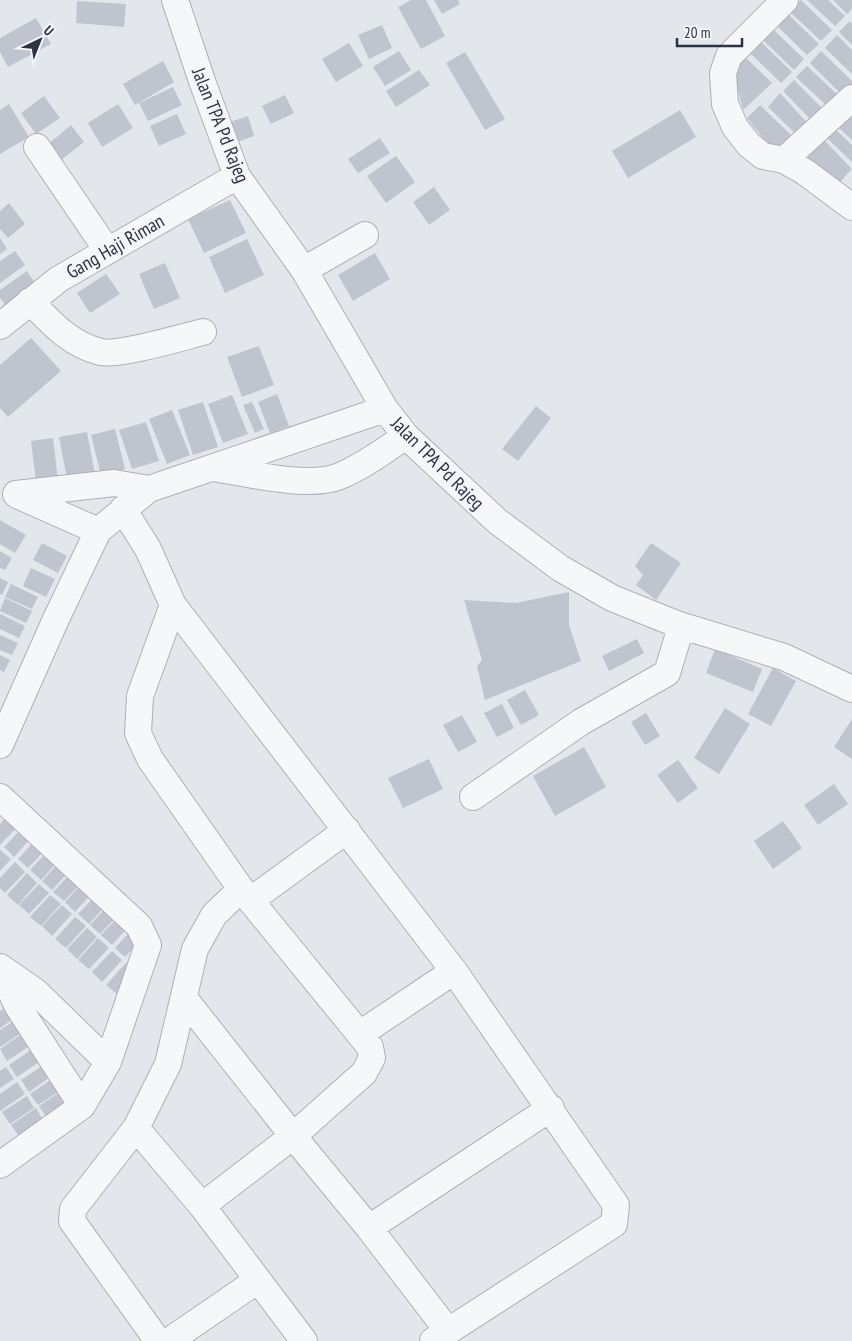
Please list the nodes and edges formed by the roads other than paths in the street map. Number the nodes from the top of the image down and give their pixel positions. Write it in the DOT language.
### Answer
graph roads {
  1 [pos="175,0"];
  2 [pos="785,0"];
  3 [pos="852,98"];
  4 [pos="37,147"];
  5 [pos="784,160"];
  6 [pos="237,176"];
  7 [pos="852,207"];
  8 [pos="365,235"];
  9 [pos="106,250"];
  10 [pos="304,270"];
  11 [pos="30,301"];
  12 [pos="0,326"];
  13 [pos="203,332"];
  14 [pos="385,409"];
  15 [pos="406,436"];
  16 [pos="210,467"];
  17 [pos="149,489"];
  18 [pos="8,491"];
  19 [pos="123,509"];
  20 [pos="98,531"];
  21 [pos="172,605"];
  22 [pos="679,625"];
  23 [pos="852,689"];
  24 [pos="0,745"];
  25 [pos="0,797"];
  26 [pos="473,797"];
  27 [pos="347,830"];
  28 [pos="246,894"];
  29 [pos="0,967"];
  30 [pos="454,971"];
  31 [pos="184,998"];
  32 [pos="360,1034"];
  33 [pos="108,1062"];
  34 [pos="82,1106"];
  35 [pos="551,1108"];
  36 [pos="136,1128"];
  37 [pos="293,1136"];
  38 [pos="0,1164"];
  39 [pos="202,1206"];
  40 [pos="369,1228"];
  41 [pos="258,1280"];
  42 [pos="440,1336"];
  43 [pos="158,1341"];
  44 [pos="168,1341"];
  45 [pos="304,1341"];
  1 -- 6 [label="street, Jalan TPA Pd Rajeg"];
  2 -- 5 [label="street"];
  3 -- 5 [label="street"];
  4 -- 9 [label="street"];
  5 -- 7 [label="street"];
  6 -- 9 [label="street, Gang Haji Riman"];
  6 -- 10 [label="street, Jalan TPA Pd Rajeg"];
  8 -- 10 [label="street"];
  9 -- 11 [label="street, Gang Haji Riman"];
  10 -- 14 [label="street, Jalan TPA Pd Rajeg"];
  11 -- 12 [label="street, Gang Haji Riman"];
  11 -- 13 [label="street"];
  14 -- 15 [label="street, Jalan TPA Pd Rajeg"];
  14 -- 16 [label="street"];
  15 -- 16 [label="street"];
  15 -- 22 [label="street, Jalan TPA Pd Rajeg"];
  16 -- 17 [label="street"];
  17 -- 18 [label="street"];
  17 -- 19 [label="street"];
  18 -- 20 [label="street"];
  19 -- 20 [label="street"];
  19 -- 21 [label="street"];
  20 -- 24 [label="street"];
  21 -- 27 [label="street"];
  21 -- 28 [label="street"];
  22 -- 23 [label="street, Jalan TPA Pd Rajeg"];
  22 -- 26 [label="street"];
  25 -- 33 [label="street"];
  27 -- 28 [label="street"];
  27 -- 30 [label="street"];
  28 -- 31 [label="street"];
  28 -- 32 [label="street"];
  29 -- 33 [label="street"];
  29 -- 34 [label="street"];
  30 -- 32 [label="street"];
  30 -- 35 [label="street"];
  31 -- 36 [label="street"];
  31 -- 37 [label="street"];
  32 -- 37 [label="street"];
  33 -- 34 [label="street"];
  34 -- 38 [label="street"];
  35 -- 40 [label="street"];
  35 -- 42 [label="street"];
  36 -- 39 [label="street"];
  36 -- 43 [label="street"];
  37 -- 39 [label="street"];
  37 -- 40 [label="street"];
  39 -- 41 [label="street"];
  40 -- 42 [label="street"];
  41 -- 44 [label="street"];
  41 -- 45 [label="street"];
}
